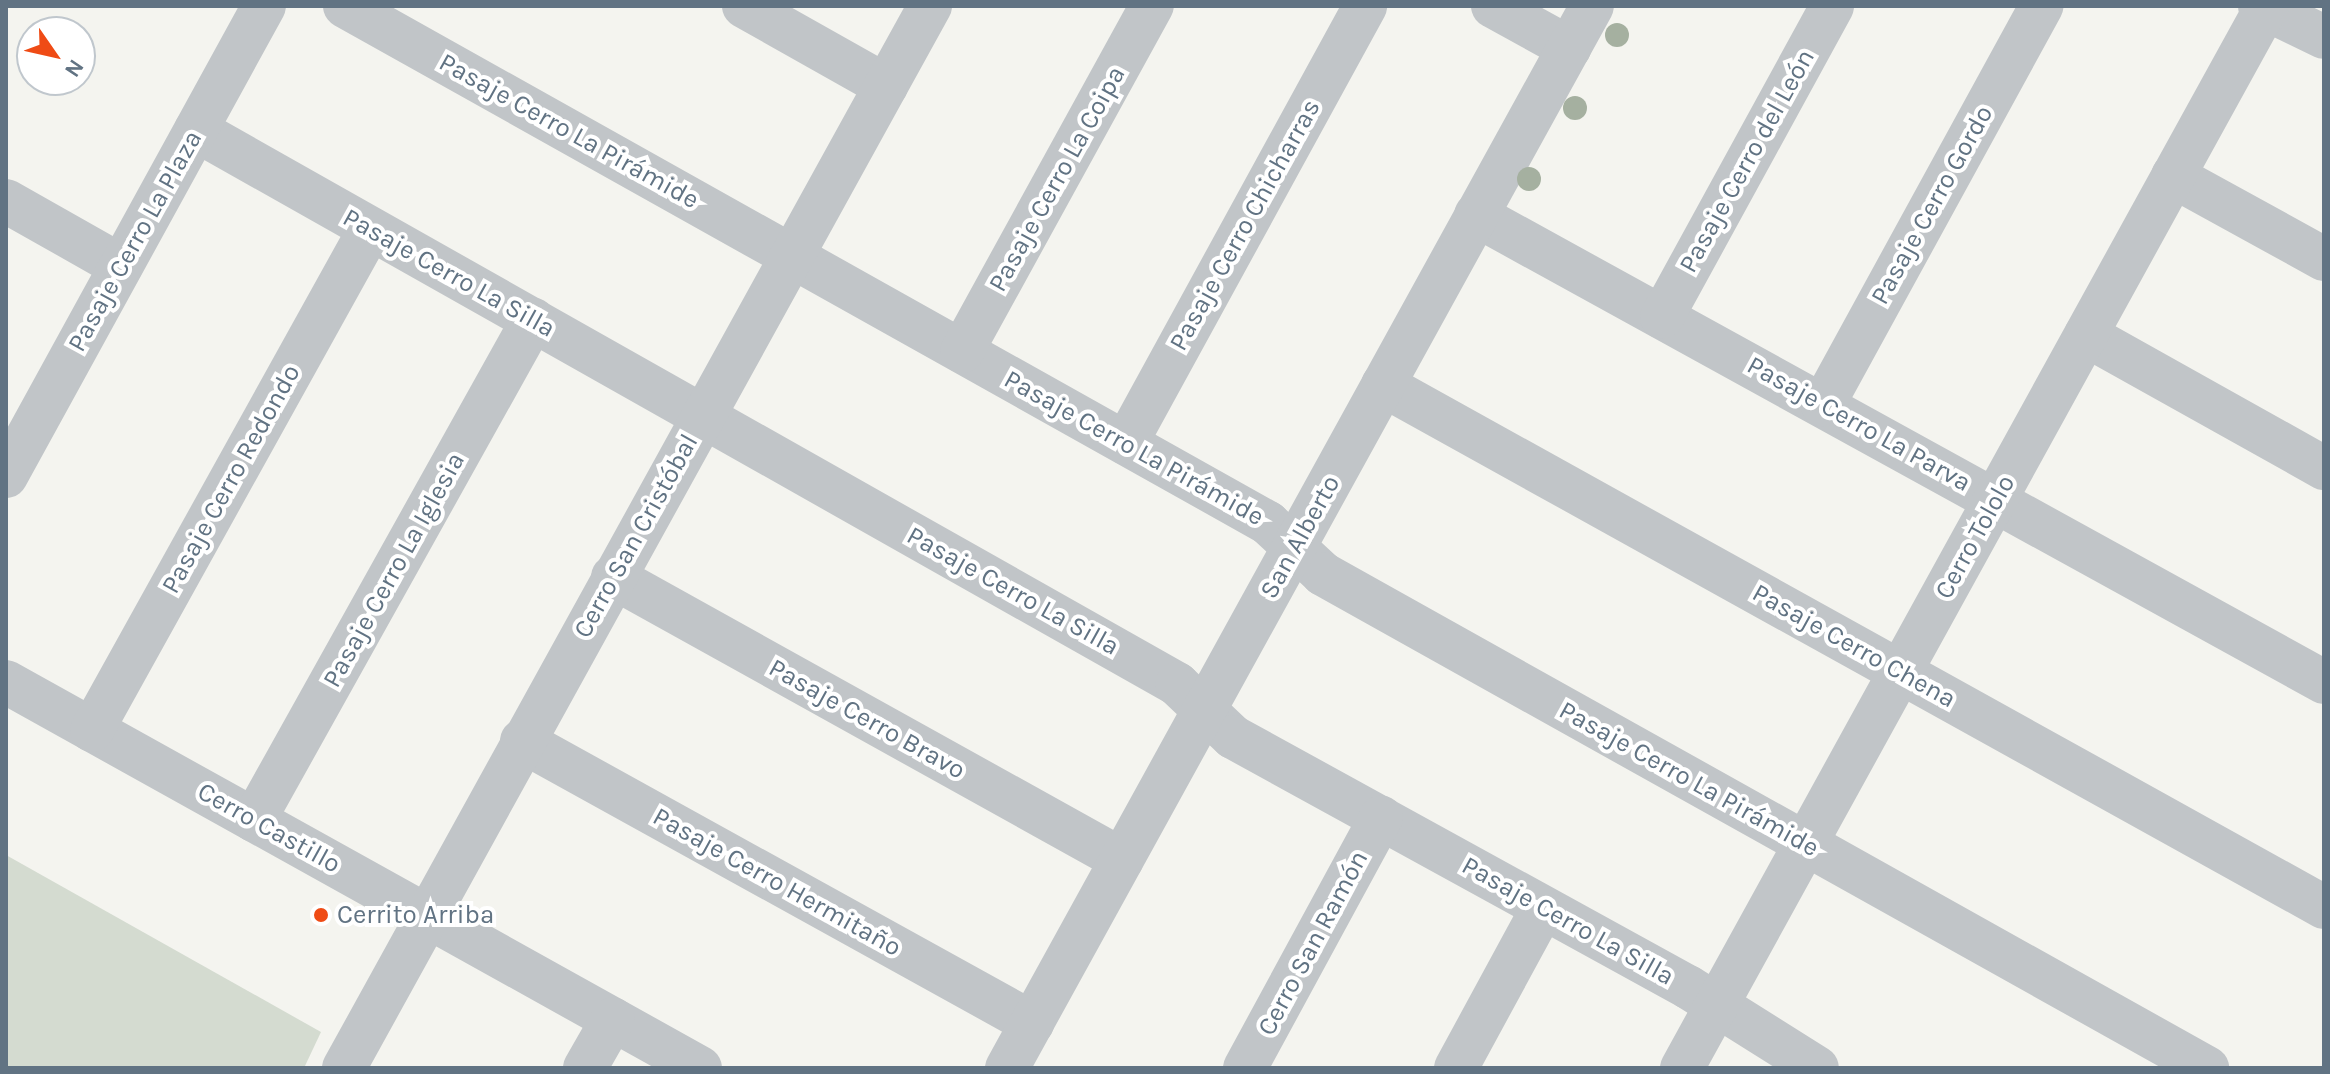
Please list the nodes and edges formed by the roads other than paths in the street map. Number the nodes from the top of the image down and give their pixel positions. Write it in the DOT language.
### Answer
graph roads {
  1 [pos="264,6"];
  2 [pos="345,6"];
  3 [pos="744,6"];
  4 [pos="930,6"];
  5 [pos="1152,6"];
  6 [pos="1365,6"];
  7 [pos="1493,6"];
  8 [pos="1592,6"];
  9 [pos="1832,6"];
  10 [pos="2041,6"];
  11 [pos="2264,7"];
  12 [pos="2324,37"];
  13 [pos="1569,48"];
  14 [pos="886,86"];
  15 [pos="196,130"];
  16 [pos="2173,176"];
  17 [pos="6,201"];
  18 [pos="1476,215"];
  19 [pos="370,229"];
  20 [pos="791,256"];
  21 [pos="2324,259"];
  22 [pos="121,266"];
  23 [pos="1662,317"];
  24 [pos="533,320"];
  25 [pos="2086,335"];
  26 [pos="962,351"];
  27 [pos="1383,385"];
  28 [pos="1823,405"];
  29 [pos="703,416"];
  30 [pos="1126,443"];
  31 [pos="2324,468"];
  32 [pos="6,476"];
  33 [pos="1996,499"];
  34 [pos="1294,547"];
  35 [pos="613,577"];
  36 [pos="1901,672"];
  37 [pos="6,682"];
  38 [pos="2324,682"];
  39 [pos="1204,710"];
  40 [pos="92,730"];
  41 [pos="522,741"];
  42 [pos="1381,818"];
  43 [pos="254,820"];
  44 [pos="1806,844"];
  45 [pos="1122,860"];
  46 [pos="2324,907"];
  47 [pos="1543,908"];
  48 [pos="426,915"];
  49 [pos="1716,1008"];
  50 [pos="613,1019"];
  51 [pos="1032,1023"];
  52 [pos="344,1068"];
  53 [pos="585,1068"];
  54 [pos="700,1068"];
  55 [pos="1007,1068"];
  56 [pos="1245,1068"];
  57 [pos="1456,1068"];
  58 [pos="1682,1068"];
  59 [pos="1817,1068"];
  60 [pos="2207,1068"];
  1 -- 15 [label="street, Pasaje Cerro La Plaza"];
  2 -- 20 [label="street, Pasaje Cerro La Pirámide"];
  3 -- 14 [label="street"];
  4 -- 14 [label="street, Cerro San Cristóbal"];
  5 -- 26 [label="street, Pasaje Cerro La Coipa"];
  6 -- 30 [label="street, Pasaje Cerro Chicharras"];
  7 -- 13 [label="street"];
  8 -- 13 [label="street, San Alberto"];
  9 -- 23 [label="street, Pasaje Cerro del León"];
  10 -- 28 [label="street, Pasaje Cerro Gordo"];
  11 -- 12 [label="street"];
  11 -- 16 [label="street, Cerro Tololo"];
  13 -- 18 [label="street, San Alberto"];
  14 -- 20 [label="street, Cerro San Cristóbal"];
  15 -- 19 [label="street, Pasaje Cerro La Silla"];
  15 -- 22 [label="street, Pasaje Cerro La Plaza"];
  16 -- 21 [label="street"];
  16 -- 25 [label="street, Cerro Tololo"];
  17 -- 22 [label="street"];
  18 -- 23 [label="street, Pasaje Cerro La Parva"];
  18 -- 27 [label="street, San Alberto"];
  19 -- 24 [label="street, Pasaje Cerro La Silla"];
  19 -- 40 [label="street, Pasaje Cerro Redondo"];
  20 -- 26 [label="street, Pasaje Cerro La Pirámide"];
  20 -- 29 [label="street, Cerro San Cristóbal"];
  22 -- 32 [label="street, Pasaje Cerro La Plaza"];
  23 -- 28 [label="street, Pasaje Cerro La Parva"];
  24 -- 29 [label="street, Pasaje Cerro La Silla"];
  24 -- 43 [label="street, Pasaje Cerro La Iglesia"];
  25 -- 31 [label="street"];
  25 -- 33 [label="street, Cerro Tololo"];
  26 -- 30 [label="street, Pasaje Cerro La Pirámide"];
  27 -- 34 [label="street, San Alberto"];
  27 -- 36 [label="street, Pasaje Cerro Chena"];
  28 -- 33 [label="street, Pasaje Cerro La Parva"];
  29 -- 35 [label="street, Cerro San Cristóbal"];
  29 -- 39 [label="street, Pasaje Cerro La Silla"];
  30 -- 34 [label="street, Pasaje Cerro La Pirámide"];
  33 -- 36 [label="street, Cerro Tololo"];
  33 -- 38 [label="street, Pasaje Cerro La Parva"];
  34 -- 39 [label="street, San Alberto"];
  34 -- 44 [label="street, Pasaje Cerro La Pirámide"];
  35 -- 41 [label="street, Cerro San Cristóbal"];
  35 -- 45 [label="street, Pasaje Cerro Bravo"];
  36 -- 44 [label="street, Cerro Tololo"];
  36 -- 46 [label="street, Pasaje Cerro Chena"];
  37 -- 40 [label="street, Cerro Castillo"];
  39 -- 42 [label="street, Pasaje Cerro La Silla"];
  39 -- 45 [label="street, San Alberto"];
  40 -- 43 [label="street, Cerro Castillo"];
  41 -- 48 [label="street, Cerro San Cristóbal"];
  41 -- 51 [label="street, Pasaje Cerro Hermitaño"];
  42 -- 47 [label="street, Pasaje Cerro La Silla"];
  42 -- 56 [label="street, Cerro San Ramón"];
  43 -- 48 [label="street, Cerro Castillo"];
  44 -- 49 [label="street, Cerro Tololo"];
  44 -- 60 [label="street, Pasaje Cerro La Pirámide"];
  45 -- 51 [label="street, San Alberto"];
  47 -- 49 [label="street, Pasaje Cerro La Silla"];
  47 -- 57 [label="street"];
  48 -- 50 [label="street, Cerro Castillo"];
  48 -- 52 [label="street, Cerro San Cristóbal"];
  49 -- 58 [label="street, Cerro Tololo"];
  49 -- 59 [label="street, Pasaje Cerro La Silla"];
  50 -- 53 [label="street"];
  50 -- 54 [label="street, Cerro Castillo"];
  51 -- 55 [label="street, San Alberto"];
}
